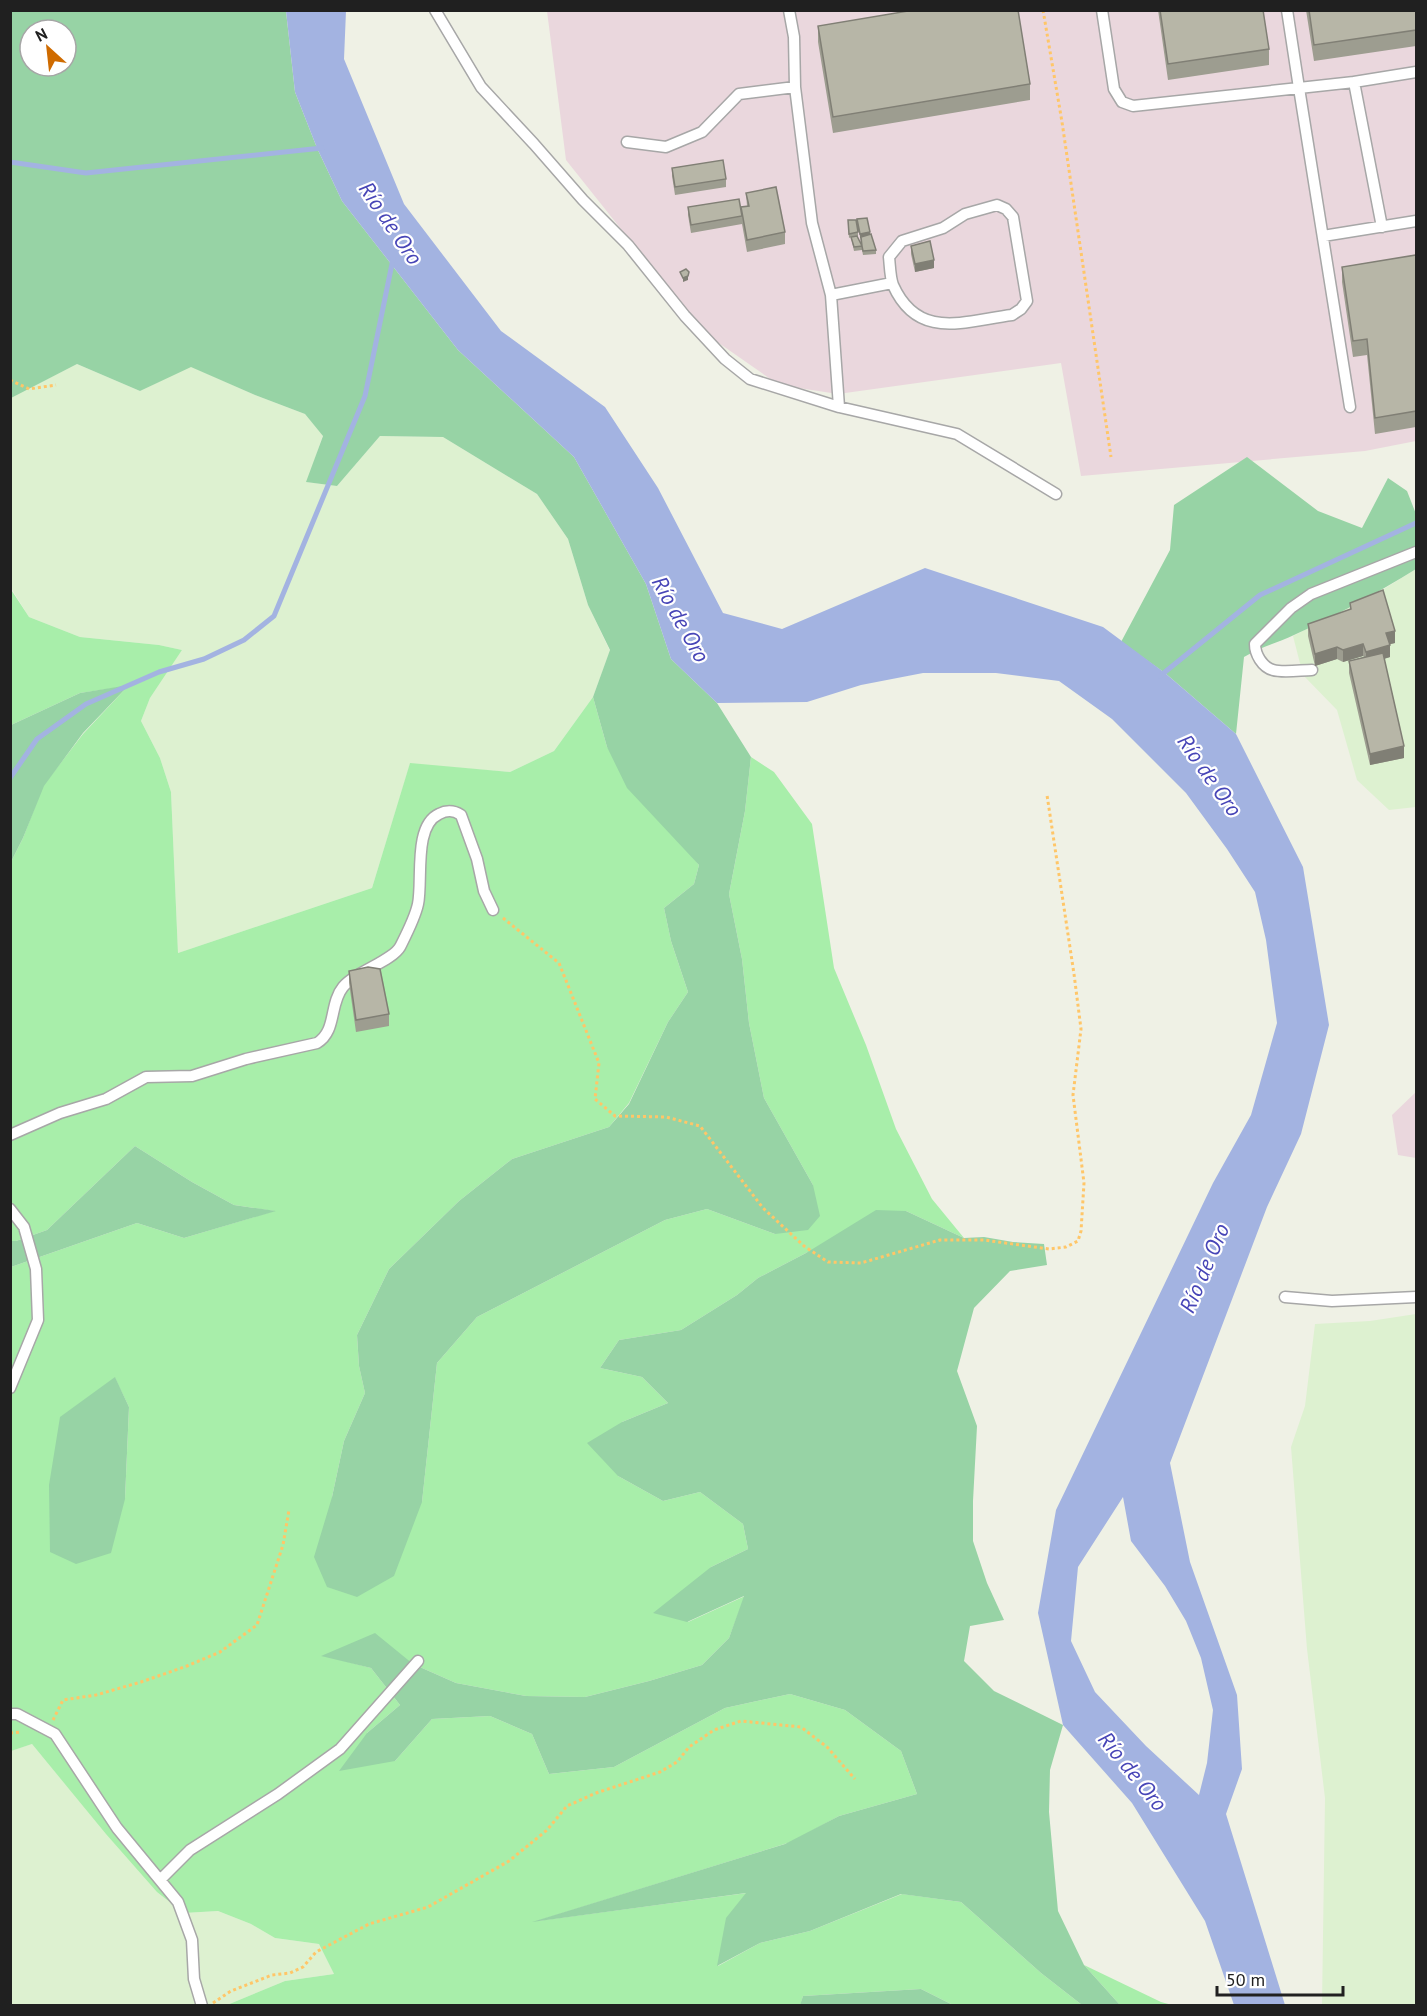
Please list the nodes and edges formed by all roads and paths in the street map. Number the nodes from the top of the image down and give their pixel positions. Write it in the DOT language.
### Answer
graph roads {
  1 [pos="435,10"];
  2 [pos="789,10"];
  3 [pos="1043,10"];
  4 [pos="1102,10"];
  5 [pos="1287,10"];
  6 [pos="1416,72"];
  7 [pos="1354,82"];
  8 [pos="795,87"];
  9 [pos="1299,88"];
  10 [pos="627,142"];
  11 [pos="1416,221"];
  12 [pos="1382,227"];
  13 [pos="1323,236"];
  14 [pos="892,284"];
  15 [pos="831,295"];
  16 [pos="10,380"];
  17 [pos="56,385"];
  18 [pos="839,407"];
  19 [pos="1350,407"];
  20 [pos="1111,457"];
  21 [pos="1056,494"];
  22 [pos="1416,552"];
  23 [pos="1312,670"];
  24 [pos="1047,795"];
  25 [pos="493,910"];
  26 [pos="10,1135"];
  27 [pos="10,1209"];
  28 [pos="1285,1297"];
  29 [pos="1416,1297"];
  30 [pos="10,1388"];
  31 [pos="289,1510"];
  32 [pos="418,1661"];
  33 [pos="10,1714"];
  34 [pos="42,1727"];
  35 [pos="10,1733"];
  36 [pos="855,1779"];
  37 [pos="161,1879"];
  38 [pos="202,2006"];
  39 [pos="210,2006"];
  1 -- 18 [label="lane"];
  2 -- 8 [label="lane"];
  3 -- 20 [label="path"];
  4 -- 9 [label="lane"];
  5 -- 9 [label="lane"];
  6 -- 7 [label="lane"];
  7 -- 9 [label="lane"];
  7 -- 12 [label="lane"];
  8 -- 10 [label="lane"];
  8 -- 15 [label="lane"];
  9 -- 13 [label="lane"];
  11 -- 12 [label="lane"];
  12 -- 13 [label="lane"];
  13 -- 19 [label="lane"];
  14 -- 14 [label="lane"];
  14 -- 15 [label="lane"];
  15 -- 18 [label="lane"];
  16 -- 17 [label="path"];
  18 -- 21 [label="lane"];
  22 -- 23 [label="lane"];
  24 -- 25 [label="path"];
  25 -- 26 [label="lane"];
  27 -- 30 [label="lane"];
  28 -- 29 [label="lane"];
  31 -- 34 [label="path"];
  32 -- 37 [label="lane"];
  33 -- 34 [label="lane"];
  34 -- 35 [label="path"];
  34 -- 37 [label="lane"];
  36 -- 39 [label="path"];
  37 -- 38 [label="lane"];
}
